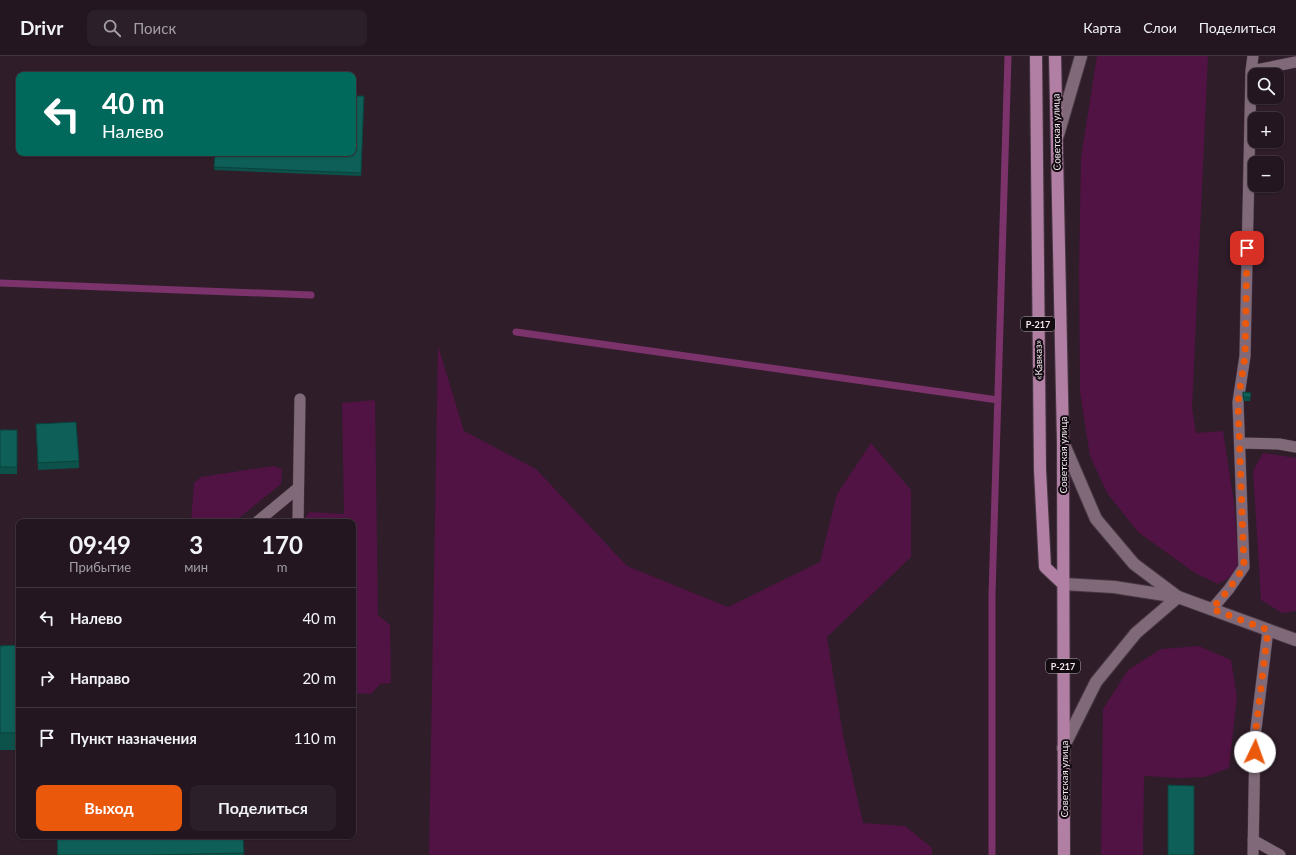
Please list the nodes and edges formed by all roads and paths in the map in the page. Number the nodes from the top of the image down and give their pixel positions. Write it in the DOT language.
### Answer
graph roads {
  1 [pos="1036,56"];
  2 [pos="1055,56"];
  3 [pos="1081,56"];
  4 [pos="1253,56"];
  5 [pos="1296,62"];
  6 [pos="1251,68"];
  7 [pos="1266,68"];
  8 [pos="1250,104"];
  9 [pos="1056,142"];
  10 [pos="300,399"];
  11 [pos="1063,442"];
  12 [pos="1240,443"];
  13 [pos="1296,447"];
  14 [pos="298,488"];
  15 [pos="261,519"];
  16 [pos="298,519"];
  17 [pos="1063,584"];
  18 [pos="1178,597"];
  19 [pos="1212,609"];
  20 [pos="1268,630"];
  21 [pos="1296,640"];
  22 [pos="1064,748"];
  23 [pos="1253,840"];
  24 [pos="1064,855"];
  25 [pos="1253,855"];
  26 [pos="1280,855"];
  1 -- 17 [label="highway, «Кавказ» / Р-217"];
  2 -- 9 [label="highway, Советская улица / Р-217"];
  3 -- 9 [label="street"];
  4 -- 6 [label="lane"];
  5 -- 7 [label="lane"];
  8 -- 12 [label="lane"];
  9 -- 11 [label="highway, Советская улица / Р-217"];
  10 -- 14 [label="lane"];
  11 -- 17 [label="highway, Советская улица / Р-217"];
  11 -- 18 [label="street"];
  12 -- 13 [label="lane"];
  12 -- 19 [label="lane"];
  14 -- 15 [label="lane"];
  14 -- 16 [label="lane"];
  17 -- 18 [label="street"];
  17 -- 22 [label="highway, Советская улица / Р-217"];
  18 -- 19 [label="street"];
  18 -- 22 [label="street"];
  19 -- 20 [label="street"];
  20 -- 21 [label="street"];
  20 -- 23 [label="lane"];
  22 -- 24 [label="highway, Советская улица / Р-217"];
  23 -- 25 [label="lane"];
  23 -- 26 [label="lane"];
}
